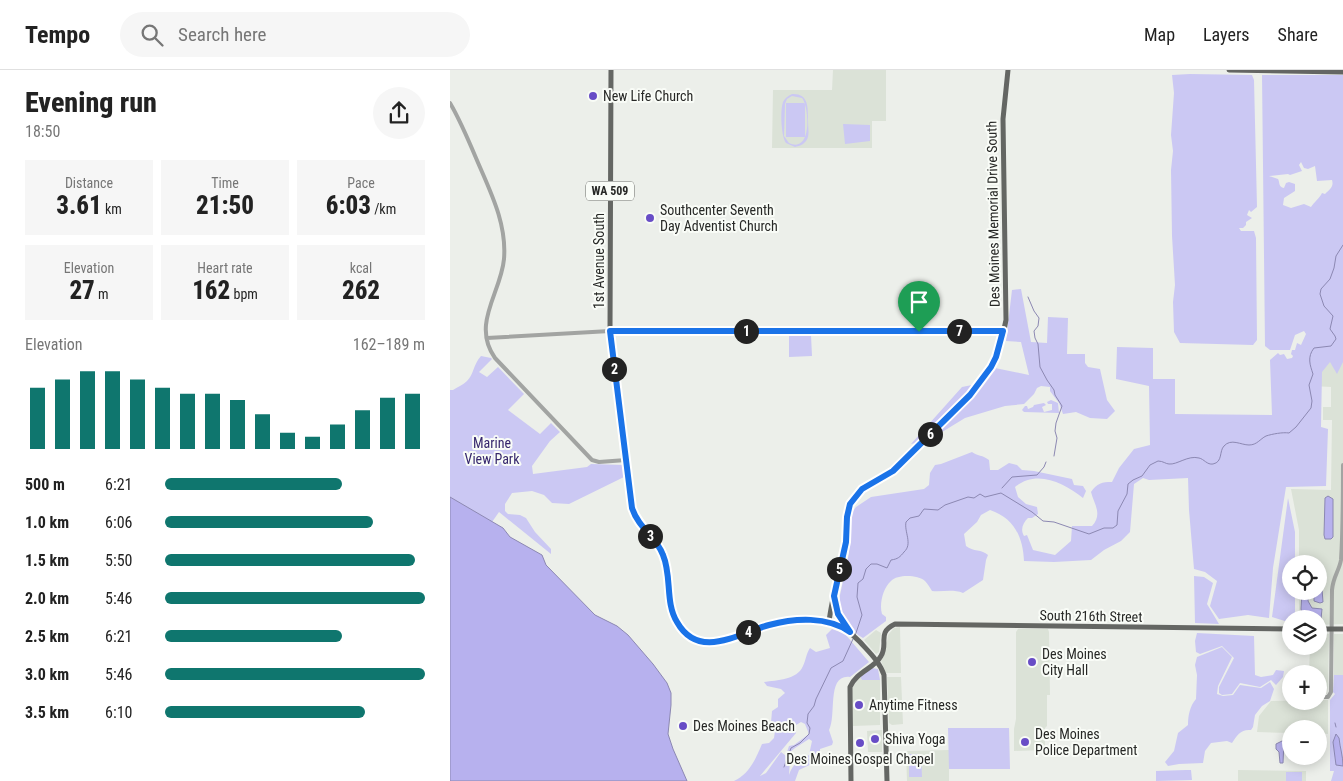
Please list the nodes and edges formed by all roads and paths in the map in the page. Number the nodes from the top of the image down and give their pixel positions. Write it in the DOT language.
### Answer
graph roads {
  1 [pos="611,70"];
  2 [pos="1008,70"];
  3 [pos="1229,70"];
  4 [pos="1343,72"];
  5 [pos="450,103"];
  6 [pos="610,331"];
  7 [pos="1003,331"];
  8 [pos="487,338"];
  9 [pos="626,460"];
  10 [pos="1343,465"];
  11 [pos="834,589"];
  12 [pos="829,622"];
  13 [pos="1282,629"];
  14 [pos="1327,629"];
  15 [pos="1332,629"];
  16 [pos="1343,629"];
  17 [pos="850,632"];
  18 [pos="877,661"];
  19 [pos="1327,697"];
  20 [pos="851,781"];
  21 [pos="887,781"];
  1 -- 6 [label="main road, 1st Avenue South / WA 509"];
  2 -- 7 [label="main road, Des Moines Memorial Drive South"];
  3 -- 4 [label="main road"];
  5 -- 8 [label="street"];
  6 -- 7 [label="street"];
  6 -- 8 [label="street"];
  6 -- 9 [label="main road, 1st Avenue South / WA 509"];
  7 -- 11 [label="main road, Des Moines Memorial Drive South"];
  8 -- 9 [label="street"];
  9 -- 12 [label="main road, 1st Avenue South / WA 509"];
  10 -- 15 [label="street"];
  11 -- 12 [label="main road, Des Moines Memorial Drive South"];
  11 -- 17 [label="main road"];
  12 -- 17 [label="main road, WA 509"];
  13 -- 18 [label="main road, South 216th Street"];
  14 -- 15 [label="main road"];
  15 -- 16 [label="main road"];
  15 -- 19 [label="street"];
  17 -- 18 [label="main road, WA 509"];
  18 -- 20 [label="main road"];
  18 -- 21 [label="main road, WA 509"];
}
